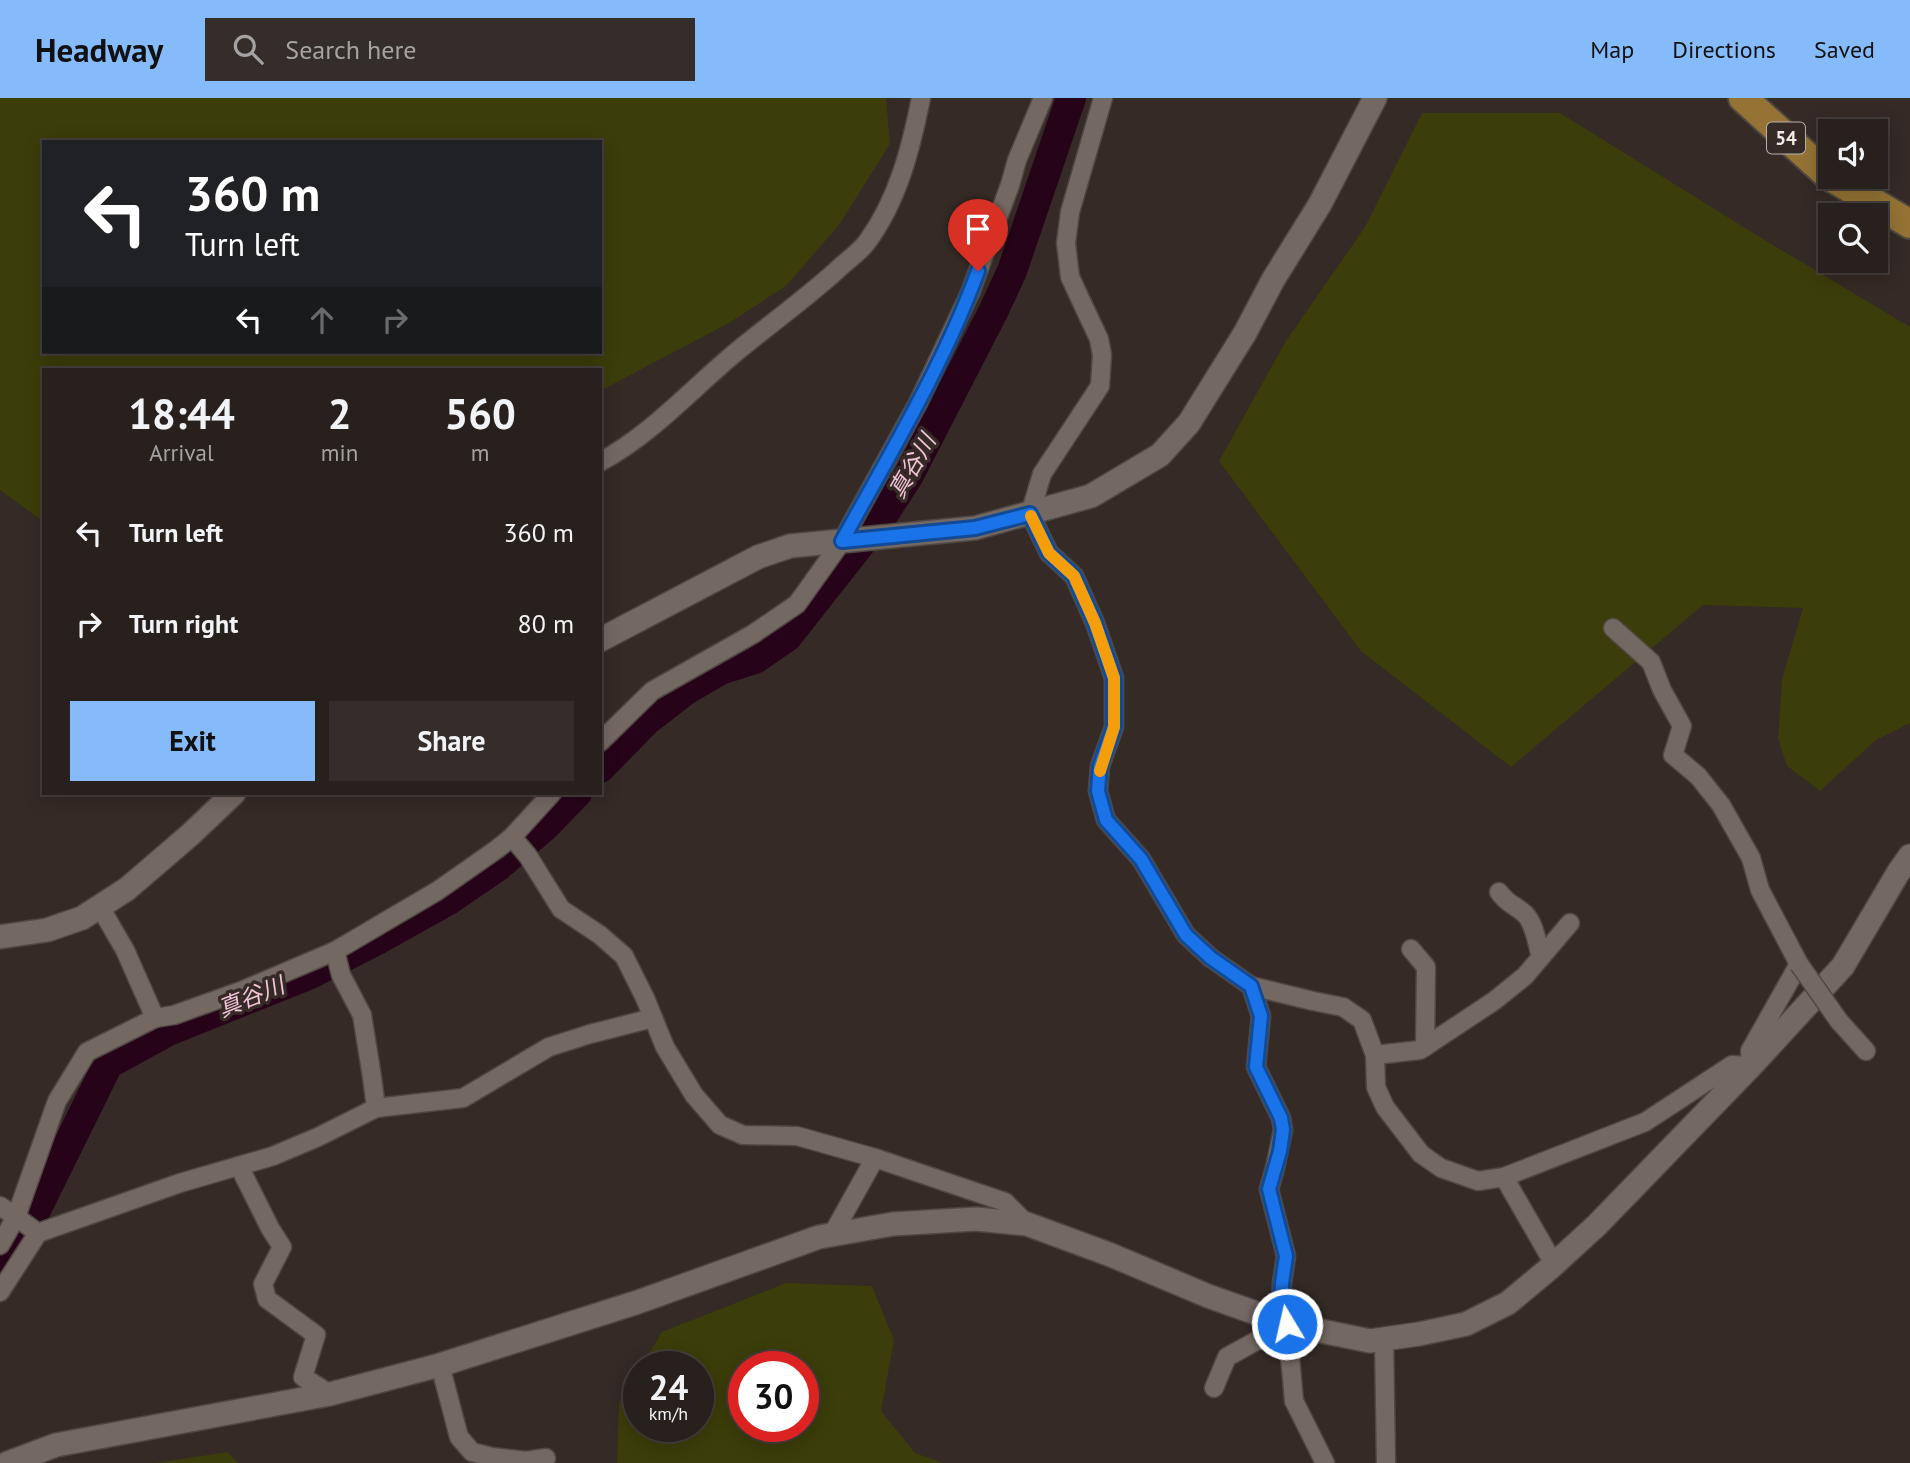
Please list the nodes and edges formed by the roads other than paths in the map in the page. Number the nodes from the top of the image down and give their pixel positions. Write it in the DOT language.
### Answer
graph roads {
  1 [pos="921,98"];
  2 [pos="1043,98"];
  3 [pos="1103,98"];
  4 [pos="1375,98"];
  5 [pos="1743,98"];
  6 [pos="1818,165"];
  7 [pos="1851,189"];
  8 [pos="1910,224"];
  9 [pos="602,461"];
  10 [pos="1030,514"];
  11 [pos="848,541"];
  12 [pos="1614,628"];
  13 [pos="602,639"];
  14 [pos="602,740"];
  15 [pos="232,795"];
  16 [pos="550,795"];
  17 [pos="514,839"];
  18 [pos="1910,856"];
  19 [pos="1499,892"];
  20 [pos="100,907"];
  21 [pos="1570,923"];
  22 [pos="0,936"];
  23 [pos="1410,949"];
  24 [pos="335,951"];
  25 [pos="1541,957"];
  26 [pos="1800,964"];
  27 [pos="1251,986"];
  28 [pos="155,1018"];
  29 [pos="653,1018"];
  30 [pos="1425,1047"];
  31 [pos="1866,1051"];
  32 [pos="1375,1055"];
  33 [pos="1751,1066"];
  34 [pos="376,1108"];
  35 [pos="875,1158"];
  36 [pos="239,1166"];
  37 [pos="1504,1177"];
  38 [pos="0,1206"];
  39 [pos="16,1217"];
  40 [pos="1027,1224"];
  41 [pos="38,1233"];
  42 [pos="832,1235"];
  43 [pos="0,1245"];
  44 [pos="1555,1264"];
  45 [pos="0,1292"];
  46 [pos="1287,1324"];
  47 [pos="1384,1339"];
  48 [pos="440,1365"];
  49 [pos="1214,1388"];
  50 [pos="330,1394"];
  51 [pos="546,1458"];
  52 [pos="8,1463"];
  53 [pos="1325,1463"];
  54 [pos="1387,1463"];
  1 -- 9 [label="street"];
  2 -- 11 [label="street"];
  3 -- 10 [label="street"];
  4 -- 10 [label="street"];
  5 -- 6 [label="main road, 54"];
  7 -- 8 [label="main road, 54"];
  10 -- 11 [label="street"];
  10 -- 27 [label="street"];
  11 -- 13 [label="street"];
  11 -- 14 [label="street"];
  12 -- 26 [label="street"];
  15 -- 20 [label="street"];
  16 -- 17 [label="street"];
  17 -- 24 [label="street"];
  17 -- 29 [label="street"];
  18 -- 33 [label="street"];
  19 -- 25 [label="street"];
  20 -- 22 [label="street"];
  20 -- 28 [label="street"];
  21 -- 25 [label="street"];
  23 -- 30 [label="street"];
  24 -- 28 [label="street"];
  24 -- 34 [label="street"];
  25 -- 30 [label="street"];
  26 -- 31 [label="street, bridge"];
  26 -- 33 [label="street"];
  27 -- 32 [label="street"];
  27 -- 46 [label="street"];
  28 -- 39 [label="street"];
  29 -- 34 [label="street"];
  29 -- 35 [label="street"];
  30 -- 32 [label="street"];
  32 -- 37 [label="street"];
  33 -- 37 [label="street"];
  33 -- 44 [label="street"];
  34 -- 36 [label="street"];
  35 -- 40 [label="street"];
  35 -- 42 [label="street"];
  36 -- 41 [label="street"];
  36 -- 50 [label="street"];
  37 -- 44 [label="street"];
  38 -- 39 [label="street"];
  39 -- 41 [label="street"];
  39 -- 43 [label="street"];
  40 -- 42 [label="street"];
  40 -- 46 [label="street"];
  41 -- 45 [label="street"];
  42 -- 48 [label="street"];
  44 -- 47 [label="street"];
  46 -- 47 [label="street"];
  46 -- 49 [label="street"];
  46 -- 53 [label="street"];
  47 -- 54 [label="street"];
  48 -- 50 [label="street"];
  48 -- 51 [label="street"];
  50 -- 52 [label="street"];
}
